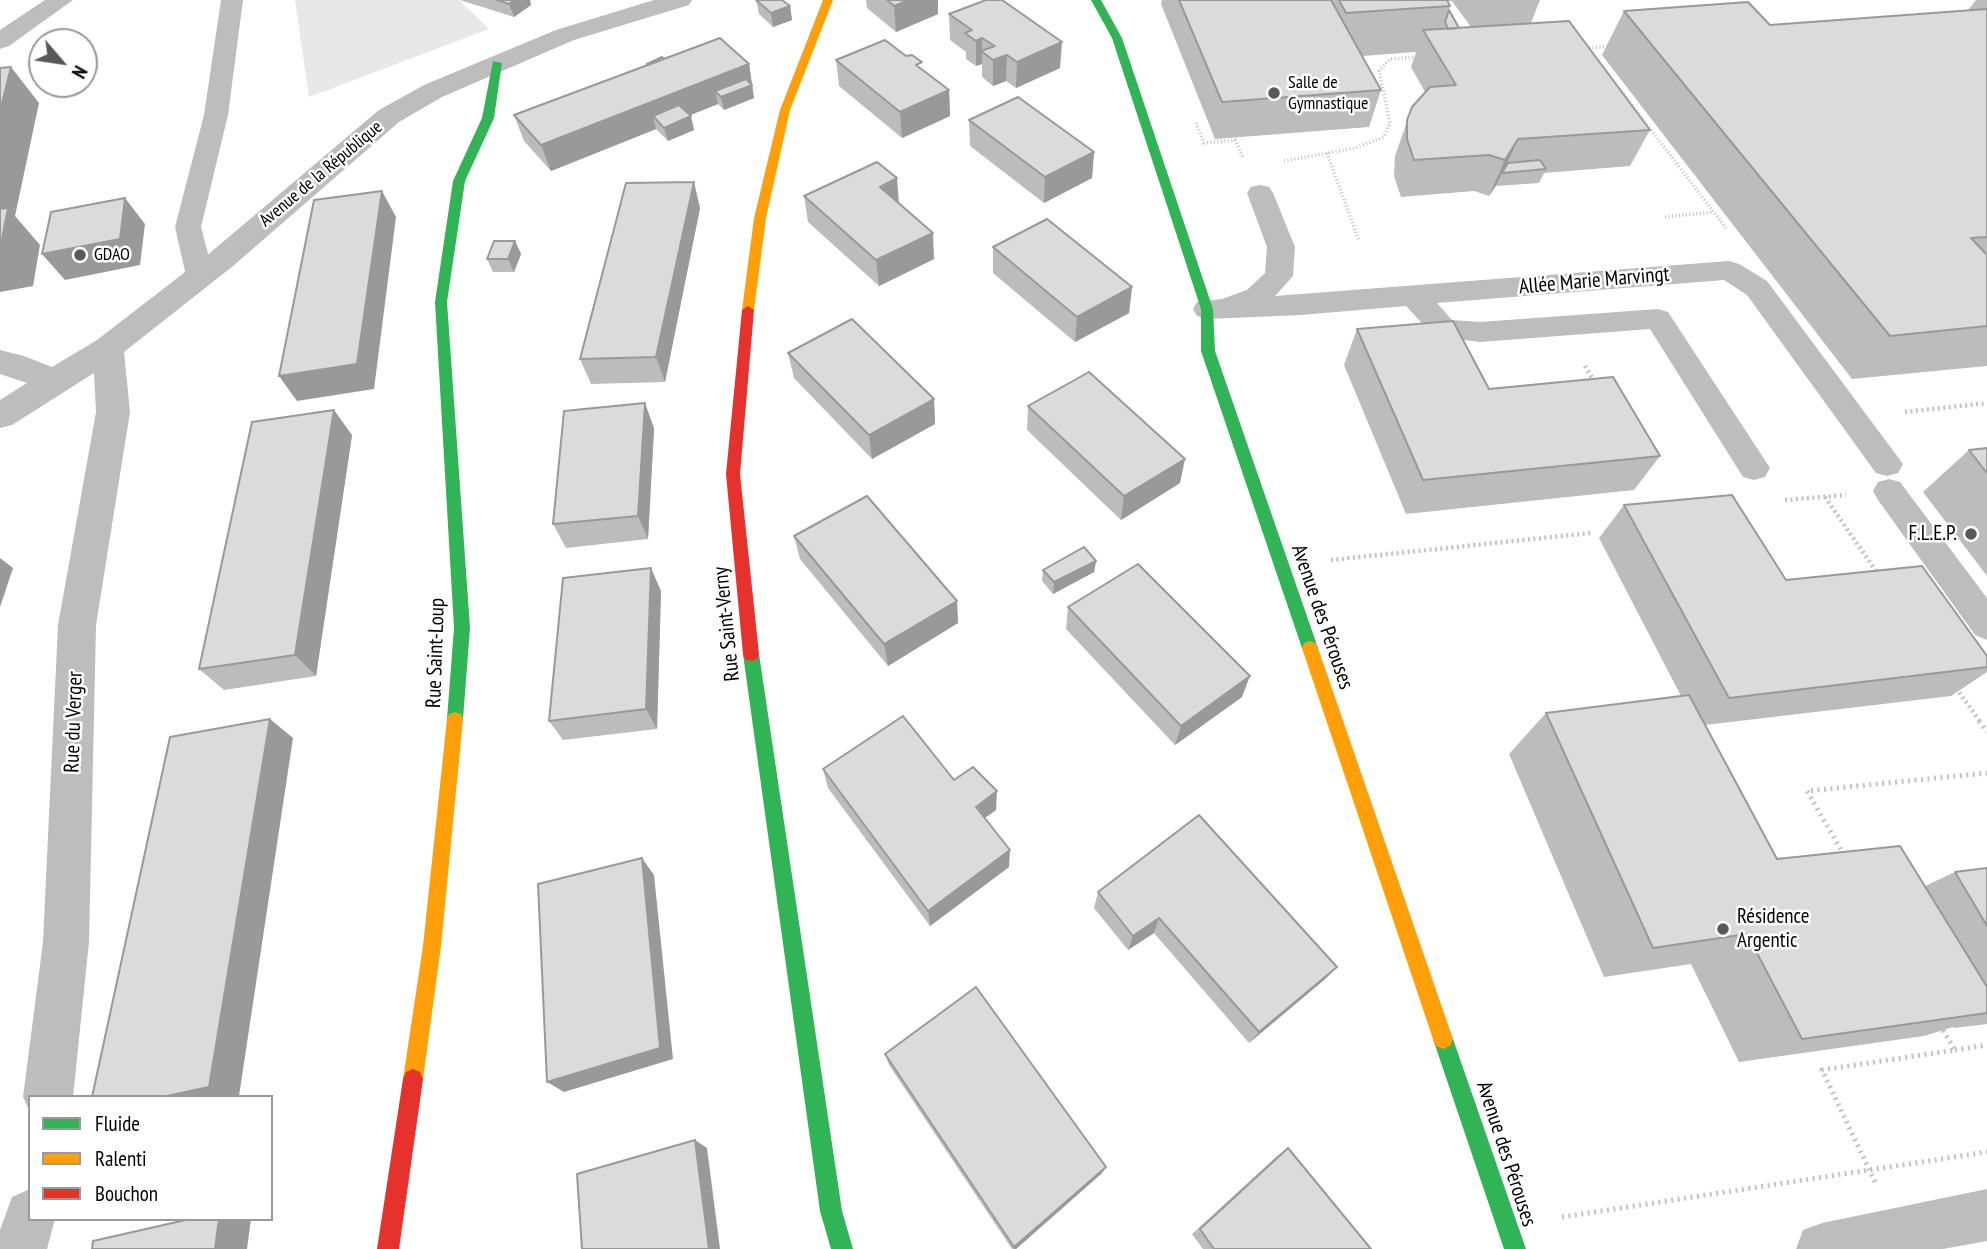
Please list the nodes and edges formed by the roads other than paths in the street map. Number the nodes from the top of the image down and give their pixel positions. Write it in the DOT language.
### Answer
graph roads {
  1 [pos="61,0"];
  2 [pos="232,0"];
  3 [pos="676,0"];
  4 [pos="828,0"];
  5 [pos="1096,0"];
  6 [pos="1,10"];
  7 [pos="24,25"];
  8 [pos="0,41"];
  9 [pos="498,63"];
  10 [pos="1260,194"];
  11 [pos="200,276"];
  12 [pos="1413,296"];
  13 [pos="1207,309"];
  14 [pos="108,348"];
  15 [pos="0,362"];
  16 [pos="56,382"];
  17 [pos="0,416"];
  18 [pos="1754,468"];
  19 [pos="1987,625"];
  20 [pos="48,1095"];
  21 [pos="1987,1215"];
  22 [pos="28,1221"];
  23 [pos="21,1249"];
  24 [pos="388,1249"];
  25 [pos="842,1249"];
  26 [pos="1515,1249"];
  27 [pos="1822,1249"];
  1 -- 7 [label="street"];
  2 -- 11 [label="lane"];
  3 -- 9 [label="street, Avenue de la République"];
  4 -- 25 [label="street, Rue Saint-Verny"];
  5 -- 13 [label="street, Avenue des Pérouses"];
  6 -- 7 [label="street"];
  7 -- 8 [label="street"];
  9 -- 11 [label="street, Avenue de la République"];
  9 -- 24 [label="street, Rue Saint-Loup"];
  10 -- 13 [label="lane"];
  11 -- 14 [label="street, Avenue de la République"];
  12 -- 13 [label="lane, Allée Marie Marvingt"];
  12 -- 18 [label="lane"];
  12 -- 19 [label="lane, Allée Marie Marvingt"];
  13 -- 26 [label="street, Avenue des Pérouses"];
  14 -- 16 [label="street, Avenue de la République"];
  14 -- 20 [label="street, Rue du Verger"];
  15 -- 16 [label="street"];
  16 -- 17 [label="street, Avenue de la République"];
  21 -- 27 [label="street"];
  22 -- 23 [label="street"];
}
